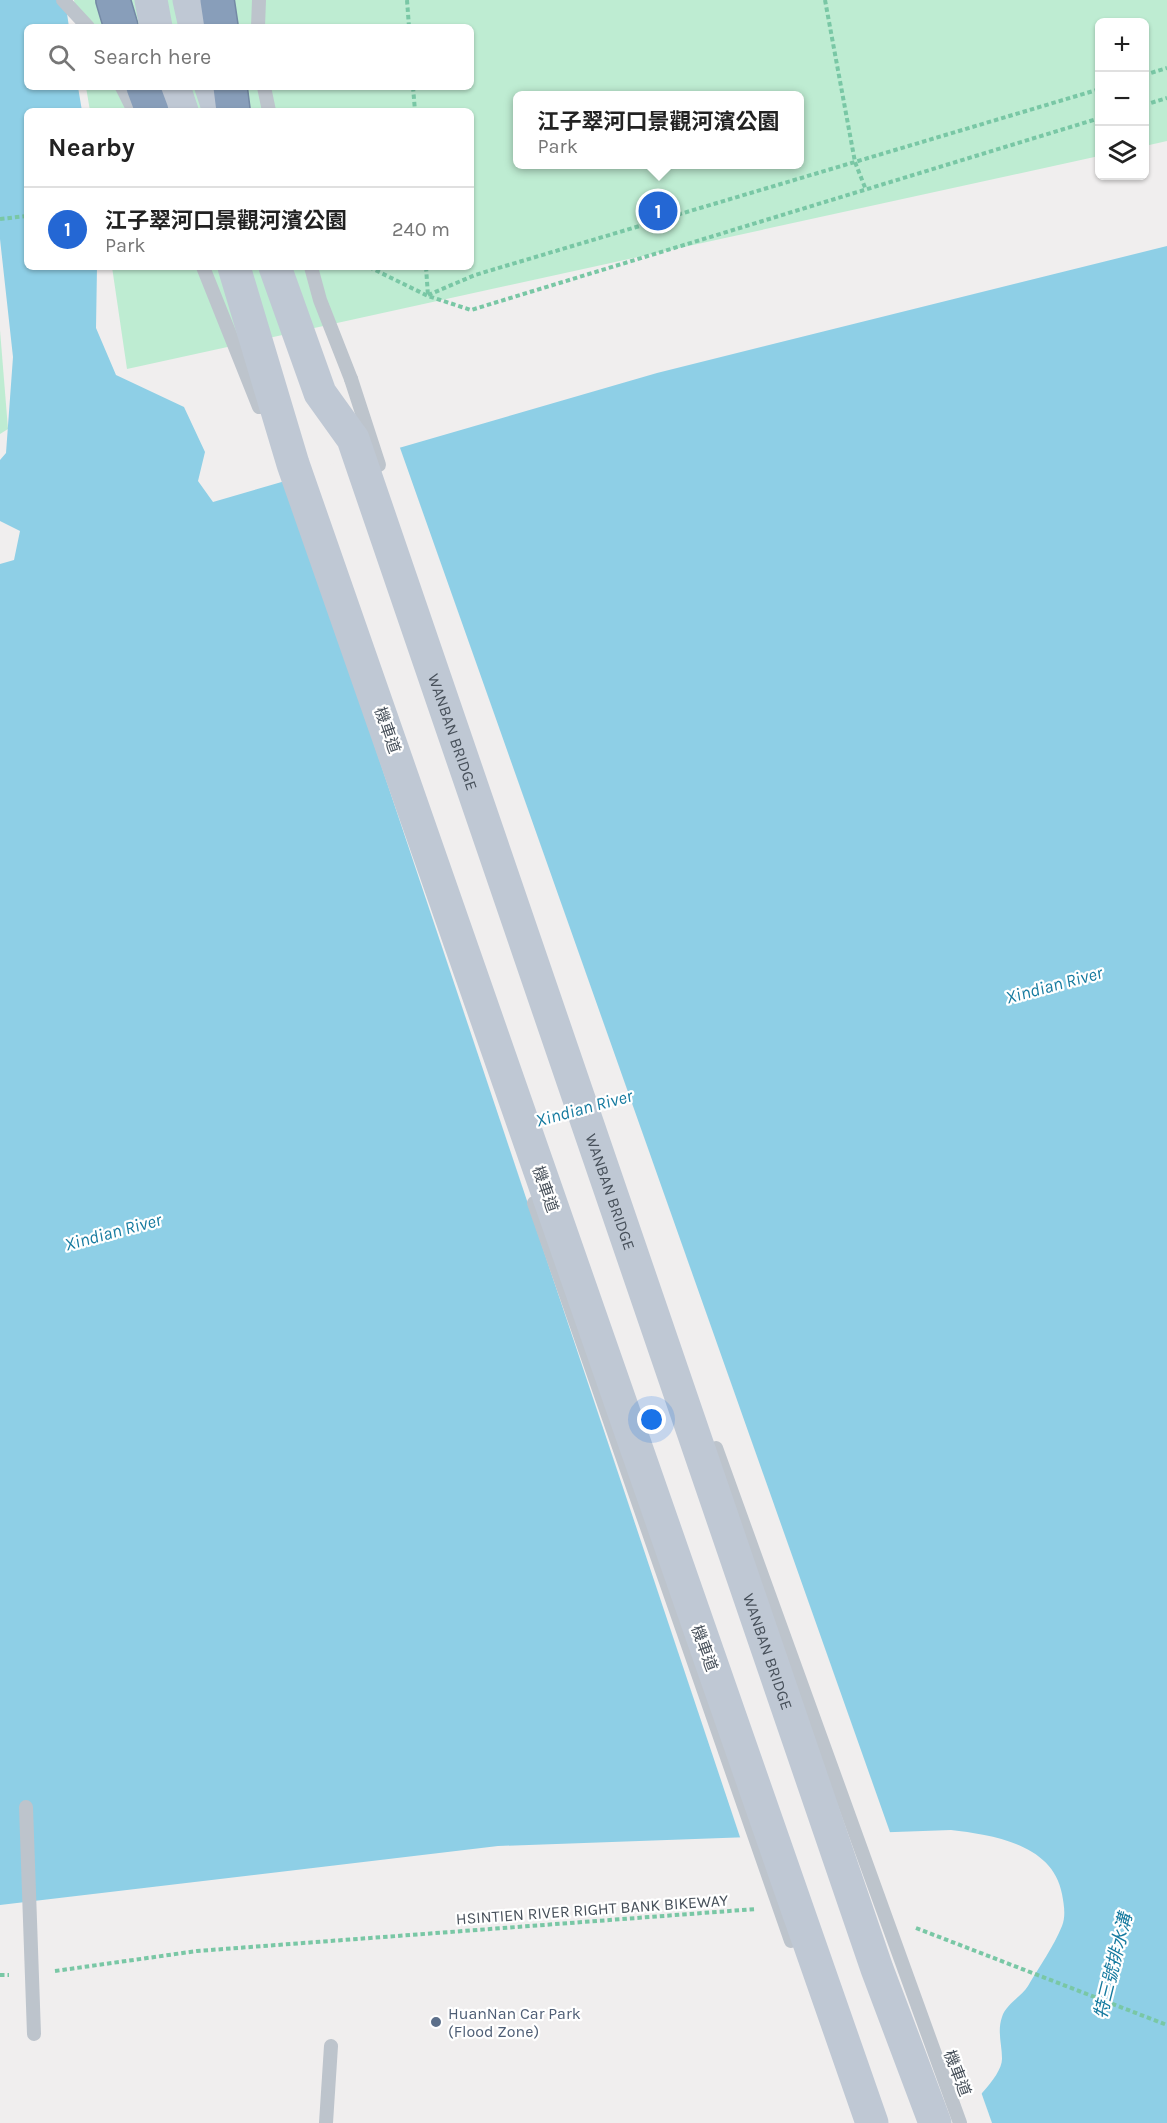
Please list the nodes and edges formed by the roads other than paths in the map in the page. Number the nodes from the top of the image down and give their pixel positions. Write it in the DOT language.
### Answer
graph roads {
  1 [pos="63,0"];
  2 [pos="113,0"];
  3 [pos="151,0"];
  4 [pos="189,0"];
  5 [pos="217,0"];
  6 [pos="259,0"];
  7 [pos="85,24"];
  8 [pos="120,24"];
  9 [pos="155,24"];
  10 [pos="194,24"];
  11 [pos="221,24"];
  12 [pos="258,24"];
  13 [pos="124,90"];
  14 [pos="144,90"];
  15 [pos="175,90"];
  16 [pos="212,90"];
  17 [pos="230,90"];
  18 [pos="265,90"];
  19 [pos="132,108"];
  20 [pos="151,108"];
  21 [pos="181,108"];
  22 [pos="218,108"];
  23 [pos="233,108"];
  24 [pos="268,108"];
  25 [pos="204,270"];
  26 [pos="218,270"];
  27 [pos="235,270"];
  28 [pos="276,270"];
  29 [pos="312,270"];
  30 [pos="255,335"];
  31 [pos="263,418"];
  32 [pos="271,441"];
  33 [pos="385,482"];
  34 [pos="426,606"];
  35 [pos="381,759"];
  36 [pos="529,1189"];
  37 [pos="647,1252"];
  38 [pos="710,1433"];
  39 [pos="26,1807"];
  40 [pos="796,1955"];
  41 [pos="34,2034"];
  42 [pos="331,2046"];
  43 [pos="326,2123"];
  44 [pos="872,2123"];
  45 [pos="935,2123"];
  46 [pos="960,2123"];
  1 -- 7 [label="lane"];
  2 -- 8 [label="highway"];
  3 -- 9 [label="street"];
  4 -- 10 [label="street"];
  5 -- 11 [label="highway"];
  6 -- 12 [label="lane"];
  13 -- 19 [label="lane"];
  14 -- 20 [label="highway"];
  15 -- 21 [label="street"];
  16 -- 22 [label="street"];
  17 -- 23 [label="highway"];
  18 -- 24 [label="lane"];
  25 -- 31 [label="lane"];
  26 -- 30 [label="highway, bridge"];
  27 -- 30 [label="street, bridge"];
  28 -- 45 [label="street, WANBAN BRIDGE, bridge"];
  29 -- 33 [label="lane, bridge"];
  30 -- 44 [label="street, bridge"];
  32 -- 35 [label="lane, 機車道"];
  34 -- 37 [label="lane"];
  36 -- 40 [label="lane, 機車道, bridge"];
  38 -- 46 [label="lane, 機車道, bridge"];
  39 -- 41 [label="lane"];
  42 -- 43 [label="lane"];
}
